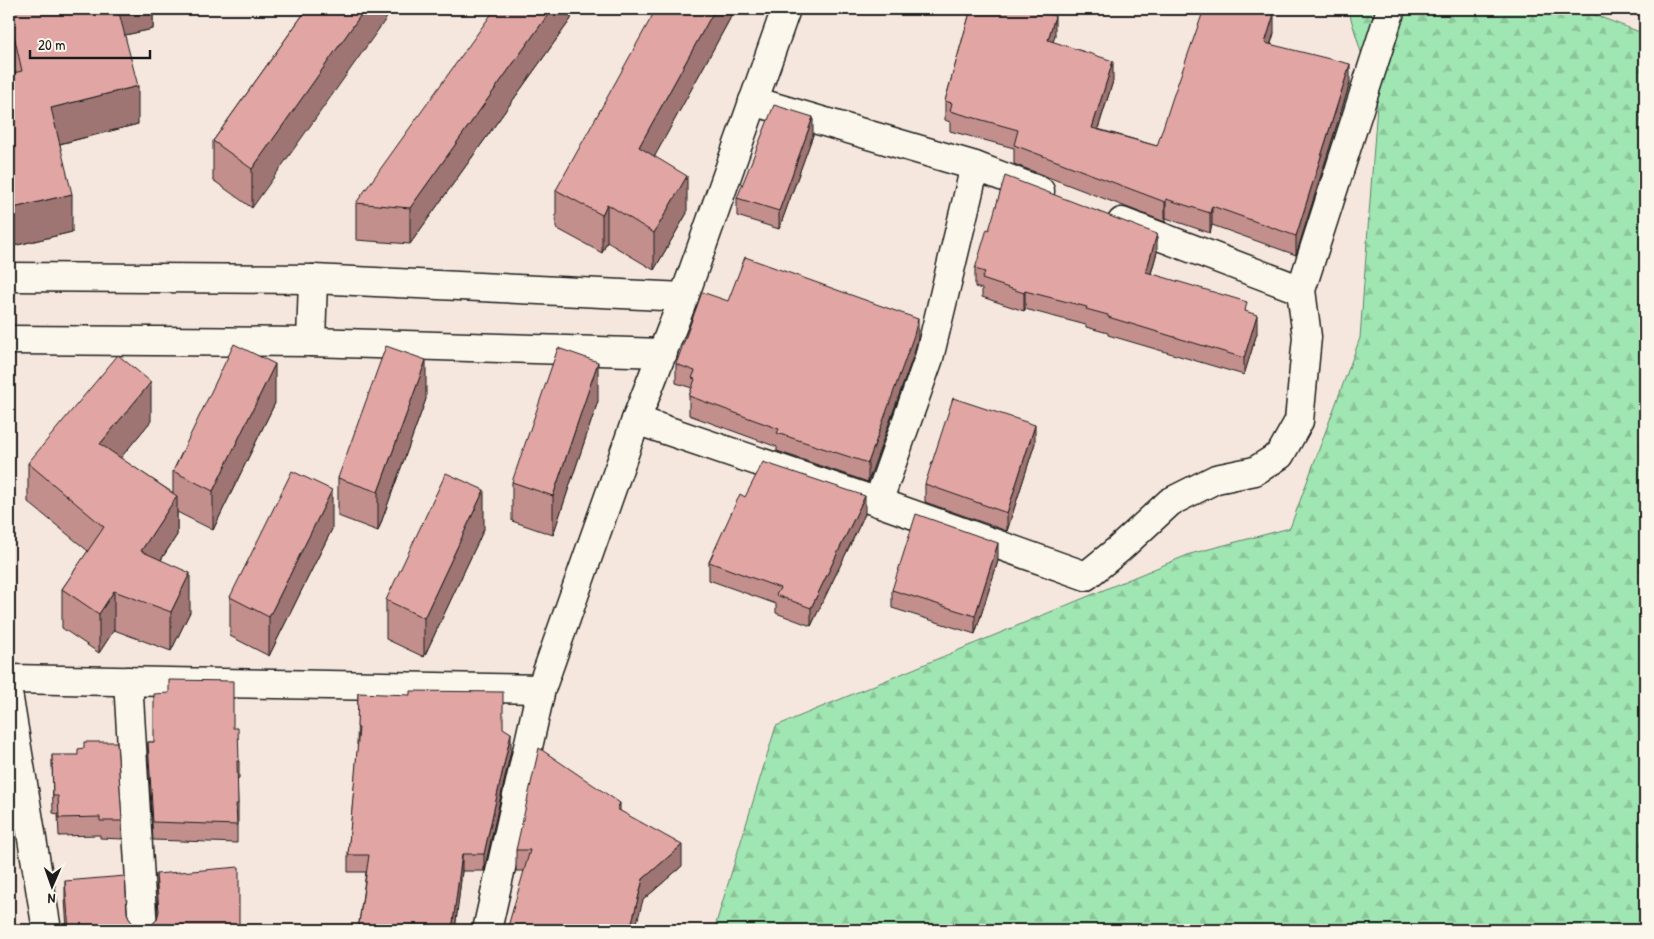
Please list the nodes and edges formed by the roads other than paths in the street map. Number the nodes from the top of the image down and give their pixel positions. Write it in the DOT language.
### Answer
graph roads {
  1 [pos="786,9"];
  2 [pos="1391,9"];
  3 [pos="752,101"];
  4 [pos="974,166"];
  5 [pos="1058,198"];
  6 [pos="1096,212"];
  7 [pos="9,277"];
  8 [pos="313,279"];
  9 [pos="1301,290"];
  10 [pos="684,297"];
  11 [pos="9,340"];
  12 [pos="311,342"];
  13 [pos="663,353"];
  14 [pos="636,420"];
  15 [pos="878,502"];
  16 [pos="9,679"];
  17 [pos="128,681"];
  18 [pos="540,689"];
  19 [pos="9,699"];
  20 [pos="47,930"];
  21 [pos="143,930"];
  22 [pos="487,930"];
  1 -- 3 [label="street"];
  2 -- 9 [label="street"];
  3 -- 4 [label="street"];
  3 -- 10 [label="street"];
  4 -- 5 [label="street"];
  4 -- 15 [label="street"];
  6 -- 9 [label="street"];
  7 -- 8 [label="street"];
  8 -- 10 [label="street"];
  8 -- 12 [label="street"];
  9 -- 15 [label="street"];
  10 -- 13 [label="street"];
  11 -- 12 [label="street"];
  12 -- 13 [label="street"];
  13 -- 14 [label="street"];
  14 -- 15 [label="street"];
  14 -- 18 [label="street"];
  16 -- 17 [label="street"];
  17 -- 18 [label="street"];
  17 -- 21 [label="street"];
  18 -- 22 [label="street"];
  19 -- 20 [label="street"];
}
